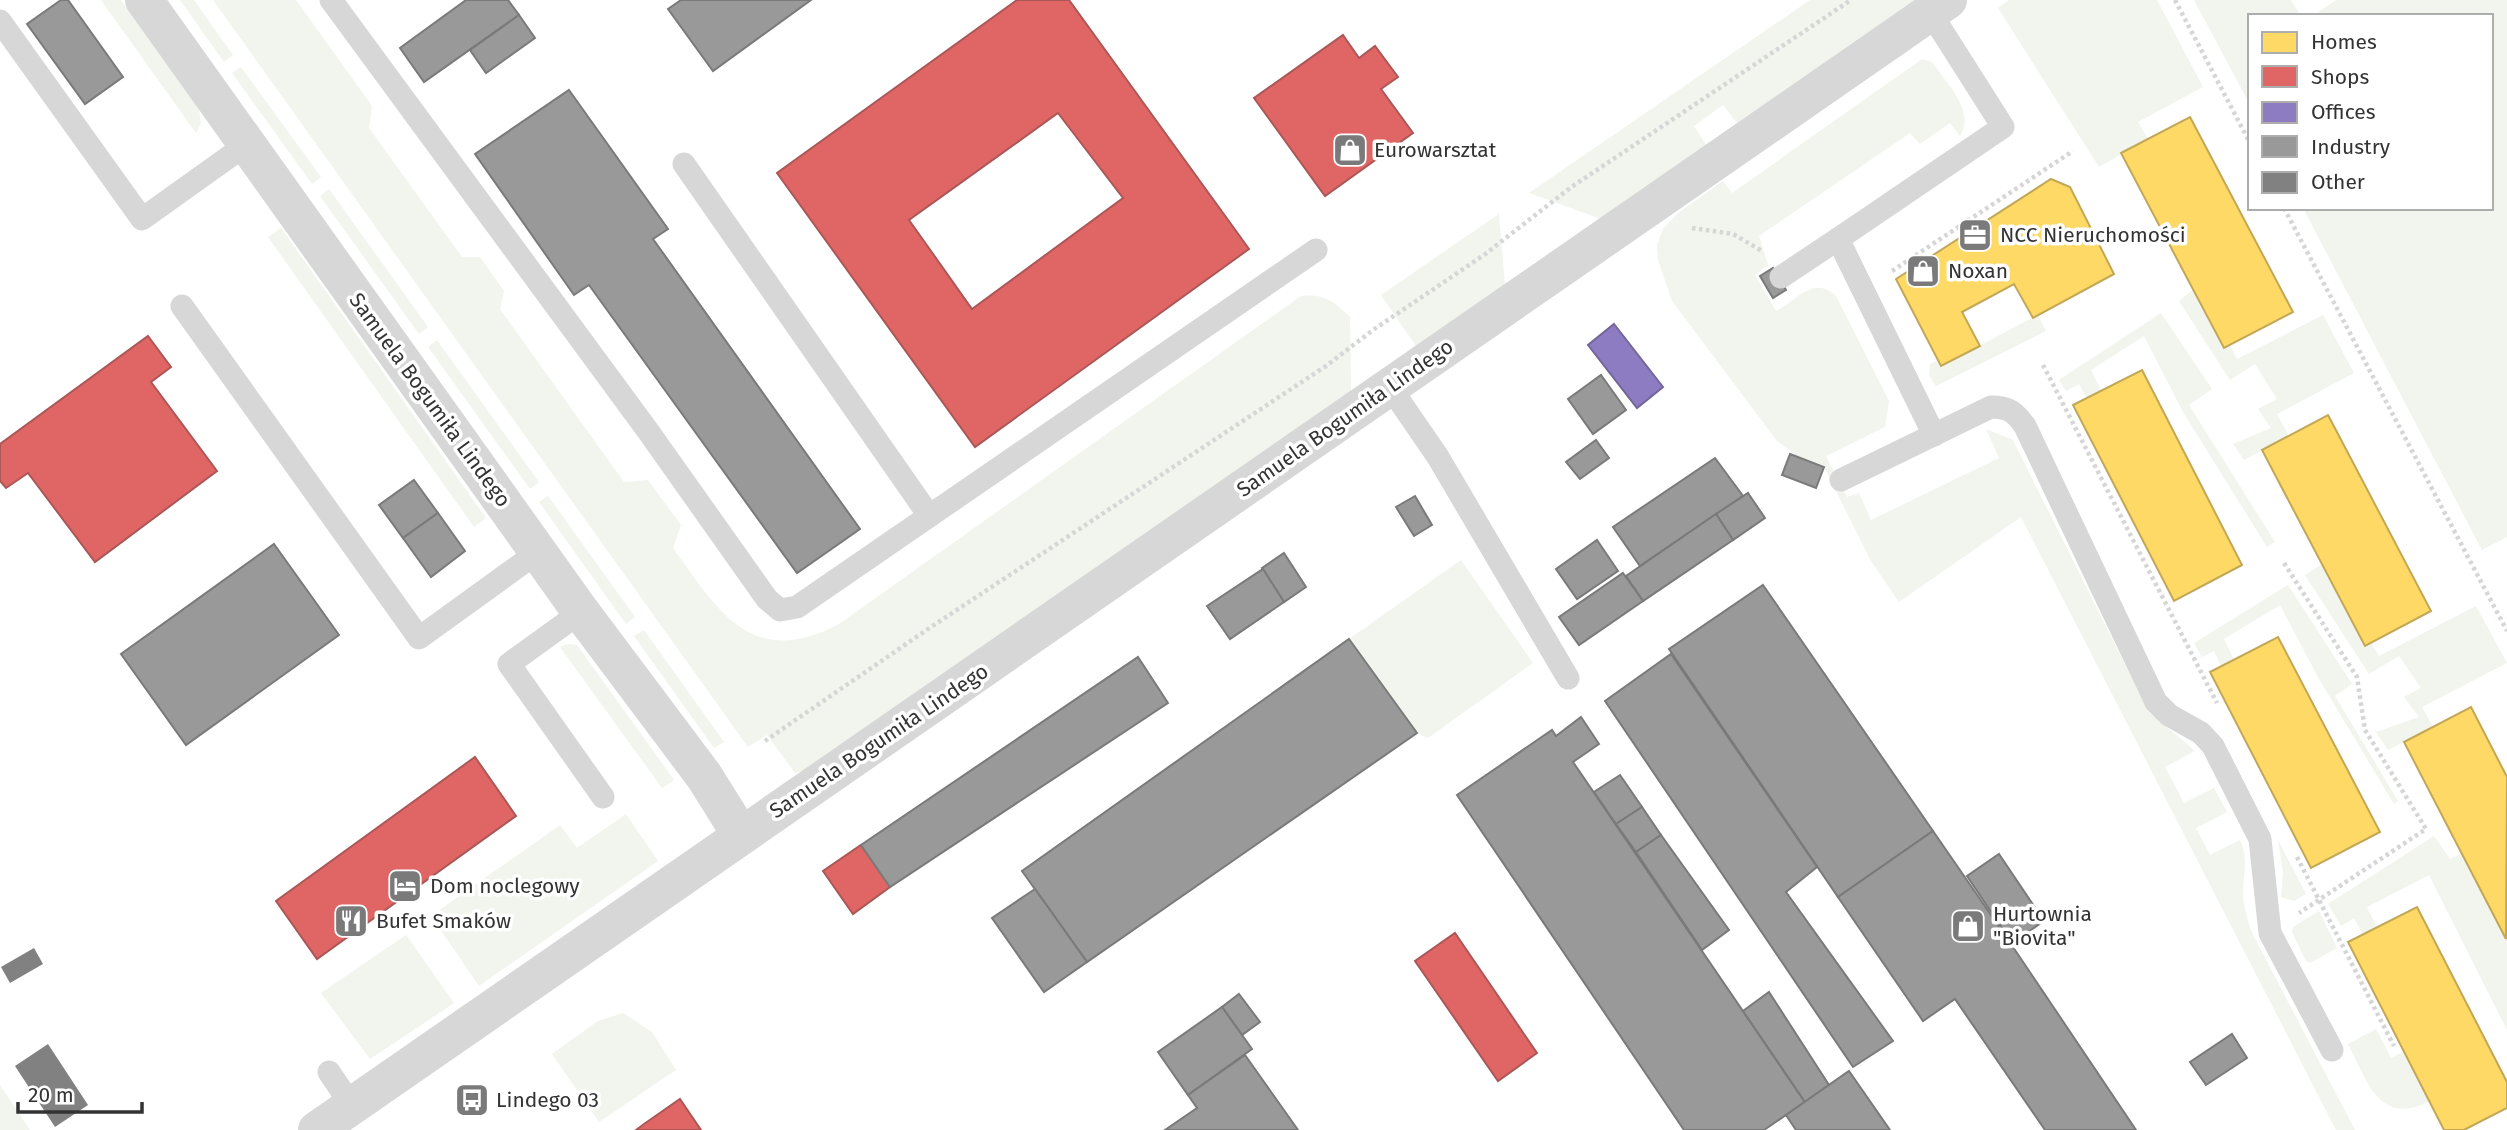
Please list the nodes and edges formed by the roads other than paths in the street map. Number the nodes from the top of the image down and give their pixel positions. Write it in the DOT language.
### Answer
graph roads {
  1 [pos="144,0"];
  2 [pos="331,0"];
  3 [pos="1939,6"];
  4 [pos="0,21"];
  5 [pos="247,144"];
  6 [pos="684,164"];
  7 [pos="1838,239"];
  8 [pos="1317,250"];
  9 [pos="1782,277"];
  10 [pos="183,306"];
  11 [pos="1390,387"];
  12 [pos="1934,435"];
  13 [pos="1841,480"];
  14 [pos="928,514"];
  15 [pos="538,552"];
  16 [pos="581,612"];
  17 [pos="1568,678"];
  18 [pos="603,797"];
  19 [pos="741,835"];
  20 [pos="2332,1050"];
  21 [pos="329,1072"];
  22 [pos="329,1123"];
  1 -- 5 [label="street, Samuela Bogumiła Lindego"];
  2 -- 14 [label="lane"];
  3 -- 7 [label="lane"];
  3 -- 11 [label="street, Samuela Bogumiła Lindego"];
  4 -- 5 [label="lane"];
  5 -- 15 [label="street, Samuela Bogumiła Lindego"];
  6 -- 14 [label="lane"];
  7 -- 9 [label="lane"];
  7 -- 12 [label="lane"];
  8 -- 14 [label="lane"];
  10 -- 15 [label="lane"];
  11 -- 17 [label="lane"];
  11 -- 19 [label="street, Samuela Bogumiła Lindego"];
  12 -- 13 [label="lane"];
  12 -- 20 [label="lane"];
  15 -- 16 [label="street, Samuela Bogumiła Lindego"];
  16 -- 18 [label="lane"];
  16 -- 19 [label="street, Samuela Bogumiła Lindego"];
  19 -- 22 [label="street, Samuela Bogumiła Lindego"];
  21 -- 22 [label="lane"];
}
